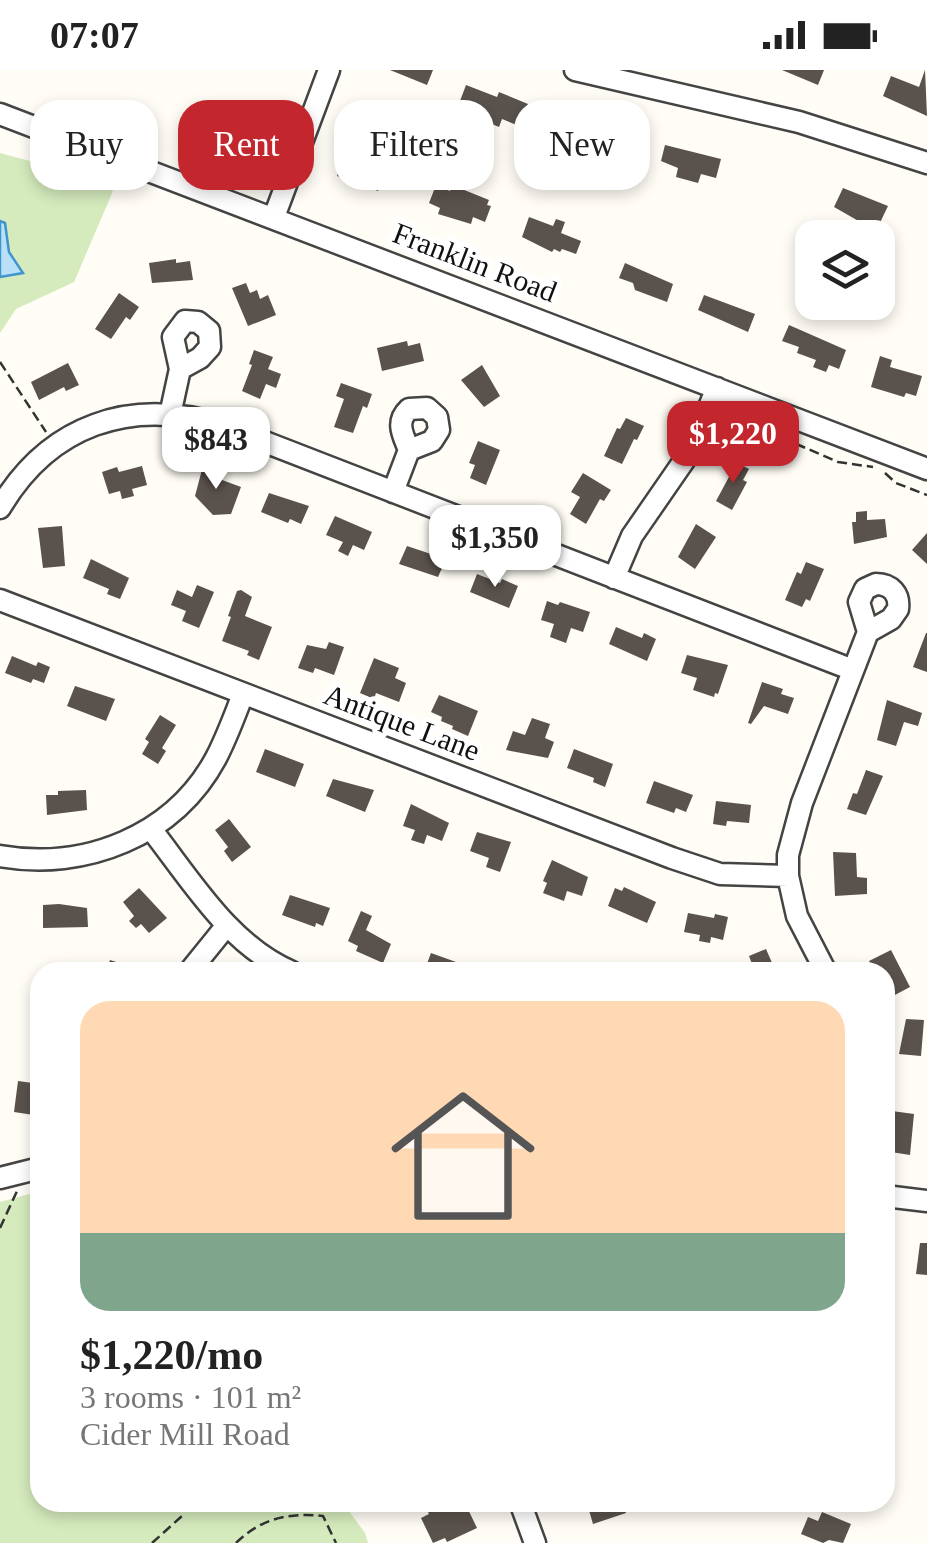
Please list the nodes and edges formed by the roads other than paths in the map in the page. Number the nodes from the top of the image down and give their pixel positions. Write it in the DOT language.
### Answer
graph roads {
  1 [pos="329,70"];
  2 [pos="574,70"];
  3 [pos="0,114"];
  4 [pos="927,163"];
  5 [pos="274,218"];
  6 [pos="180,369"];
  7 [pos="717,388"];
  8 [pos="170,414"];
  9 [pos="409,450"];
  10 [pos="927,469"];
  11 [pos="393,492"];
  12 [pos="0,508"];
  13 [pos="614,578"];
  14 [pos="0,600"];
  15 [pos="868,632"];
  16 [pos="853,670"];
  17 [pos="243,694"];
  18 [pos="151,828"];
  19 [pos="0,856"];
  20 [pos="788,876"];
  21 [pos="227,925"];
  22 [pos="197,962"];
  23 [pos="272,962"];
  24 [pos="821,962"];
  25 [pos="895,1197"];
  26 [pos="927,1201"];
  27 [pos="524,1512"];
  28 [pos="535,1543"];
  1 -- 5 [label="street"];
  2 -- 4 [label="street"];
  3 -- 5 [label="street, Franklin Road"];
  5 -- 7 [label="street, Franklin Road"];
  6 -- 8 [label="street"];
  7 -- 10 [label="street, Franklin Road"];
  7 -- 13 [label="street"];
  8 -- 11 [label="street"];
  8 -- 12 [label="street"];
  9 -- 11 [label="street"];
  11 -- 13 [label="street"];
  13 -- 16 [label="street"];
  14 -- 17 [label="street, Antique Lane"];
  15 -- 16 [label="street"];
  16 -- 20 [label="street"];
  17 -- 18 [label="street"];
  17 -- 20 [label="street, Antique Lane"];
  18 -- 19 [label="street"];
  18 -- 21 [label="street"];
  20 -- 24 [label="street"];
  21 -- 22 [label="street"];
  21 -- 23 [label="street"];
  25 -- 26 [label="street"];
  27 -- 28 [label="street"];
}
